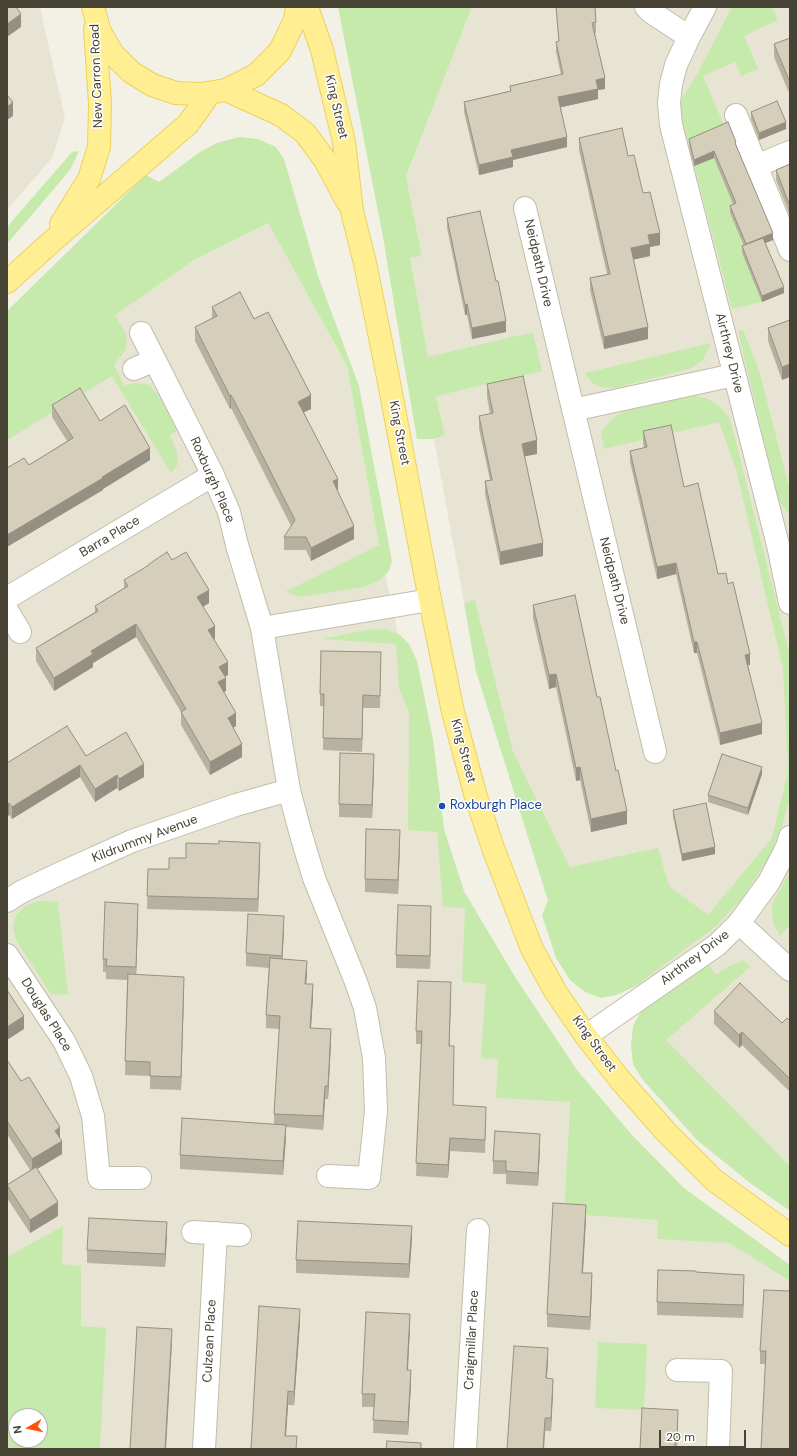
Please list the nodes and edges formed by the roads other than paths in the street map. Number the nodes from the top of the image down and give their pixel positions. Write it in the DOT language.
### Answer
graph roads {
  1 [pos="297,7"];
  2 [pos="307,7"];
  3 [pos="646,7"];
  4 [pos="706,7"];
  5 [pos="93,11"];
  6 [pos="689,37"];
  7 [pos="218,91"];
  8 [pos="736,115"];
  9 [pos="790,152"];
  10 [pos="756,166"];
  11 [pos="525,208"];
  12 [pos="352,211"];
  13 [pos="49,244"];
  14 [pos="790,250"];
  15 [pos="7,282"];
  16 [pos="141,332"];
  17 [pos="155,360"];
  18 [pos="134,369"];
  19 [pos="734,375"];
  20 [pos="573,410"];
  21 [pos="213,475"];
  22 [pos="784,543"];
  23 [pos="7,598"];
  24 [pos="430,600"];
  25 [pos="790,603"];
  26 [pos="7,610"];
  27 [pos="262,628"];
  28 [pos="20,632"];
  29 [pos="655,752"];
  30 [pos="289,790"];
  31 [pos="790,837"];
  32 [pos="7,901"];
  33 [pos="740,923"];
  34 [pos="7,955"];
  35 [pos="790,970"];
  36 [pos="586,1036"];
  37 [pos="328,1176"];
  38 [pos="140,1178"];
  39 [pos="478,1230"];
  40 [pos="193,1232"];
  41 [pos="216,1233"];
  42 [pos="240,1235"];
  43 [pos="790,1235"];
  44 [pos="677,1370"];
  45 [pos="204,1449"];
  46 [pos="465,1449"];
  47 [pos="718,1449"];
  1 -- 7 [label="main road"];
  2 -- 12 [label="main road, King Street"];
  3 -- 6 [label="street"];
  4 -- 6 [label="street, Airthrey Drive"];
  5 -- 7 [label="main road"];
  5 -- 13 [label="main road, New Carron Road"];
  6 -- 19 [label="street, Airthrey Drive"];
  7 -- 12 [label="main road, King Street"];
  7 -- 13 [label="main road, New Carron Road"];
  8 -- 10 [label="street"];
  9 -- 10 [label="street"];
  10 -- 14 [label="street"];
  11 -- 20 [label="street, Neidpath Drive"];
  12 -- 24 [label="main road, King Street"];
  13 -- 15 [label="main road, New Carron Road"];
  16 -- 17 [label="street, Roxburgh Place"];
  17 -- 18 [label="street"];
  17 -- 21 [label="street, Roxburgh Place"];
  19 -- 20 [label="street"];
  19 -- 22 [label="street, Airthrey Drive"];
  20 -- 29 [label="street, Neidpath Drive"];
  21 -- 23 [label="street, Barra Place"];
  21 -- 27 [label="street, Roxburgh Place"];
  22 -- 25 [label="street, Airthrey Drive"];
  24 -- 27 [label="street"];
  24 -- 36 [label="main road, King Street"];
  26 -- 28 [label="street"];
  27 -- 30 [label="street, Roxburgh Place"];
  30 -- 32 [label="street, Kildrummy Avenue"];
  30 -- 37 [label="street, Roxburgh Place"];
  31 -- 33 [label="street, Airthrey Drive"];
  33 -- 35 [label="street"];
  33 -- 36 [label="street, Airthrey Drive"];
  34 -- 38 [label="street, Douglas Place"];
  36 -- 43 [label="main road, King Street"];
  39 -- 46 [label="street, Craigmillar Place"];
  40 -- 41 [label="street"];
  41 -- 42 [label="street"];
  41 -- 45 [label="street, Culzean Place"];
  44 -- 47 [label="street"];
}
